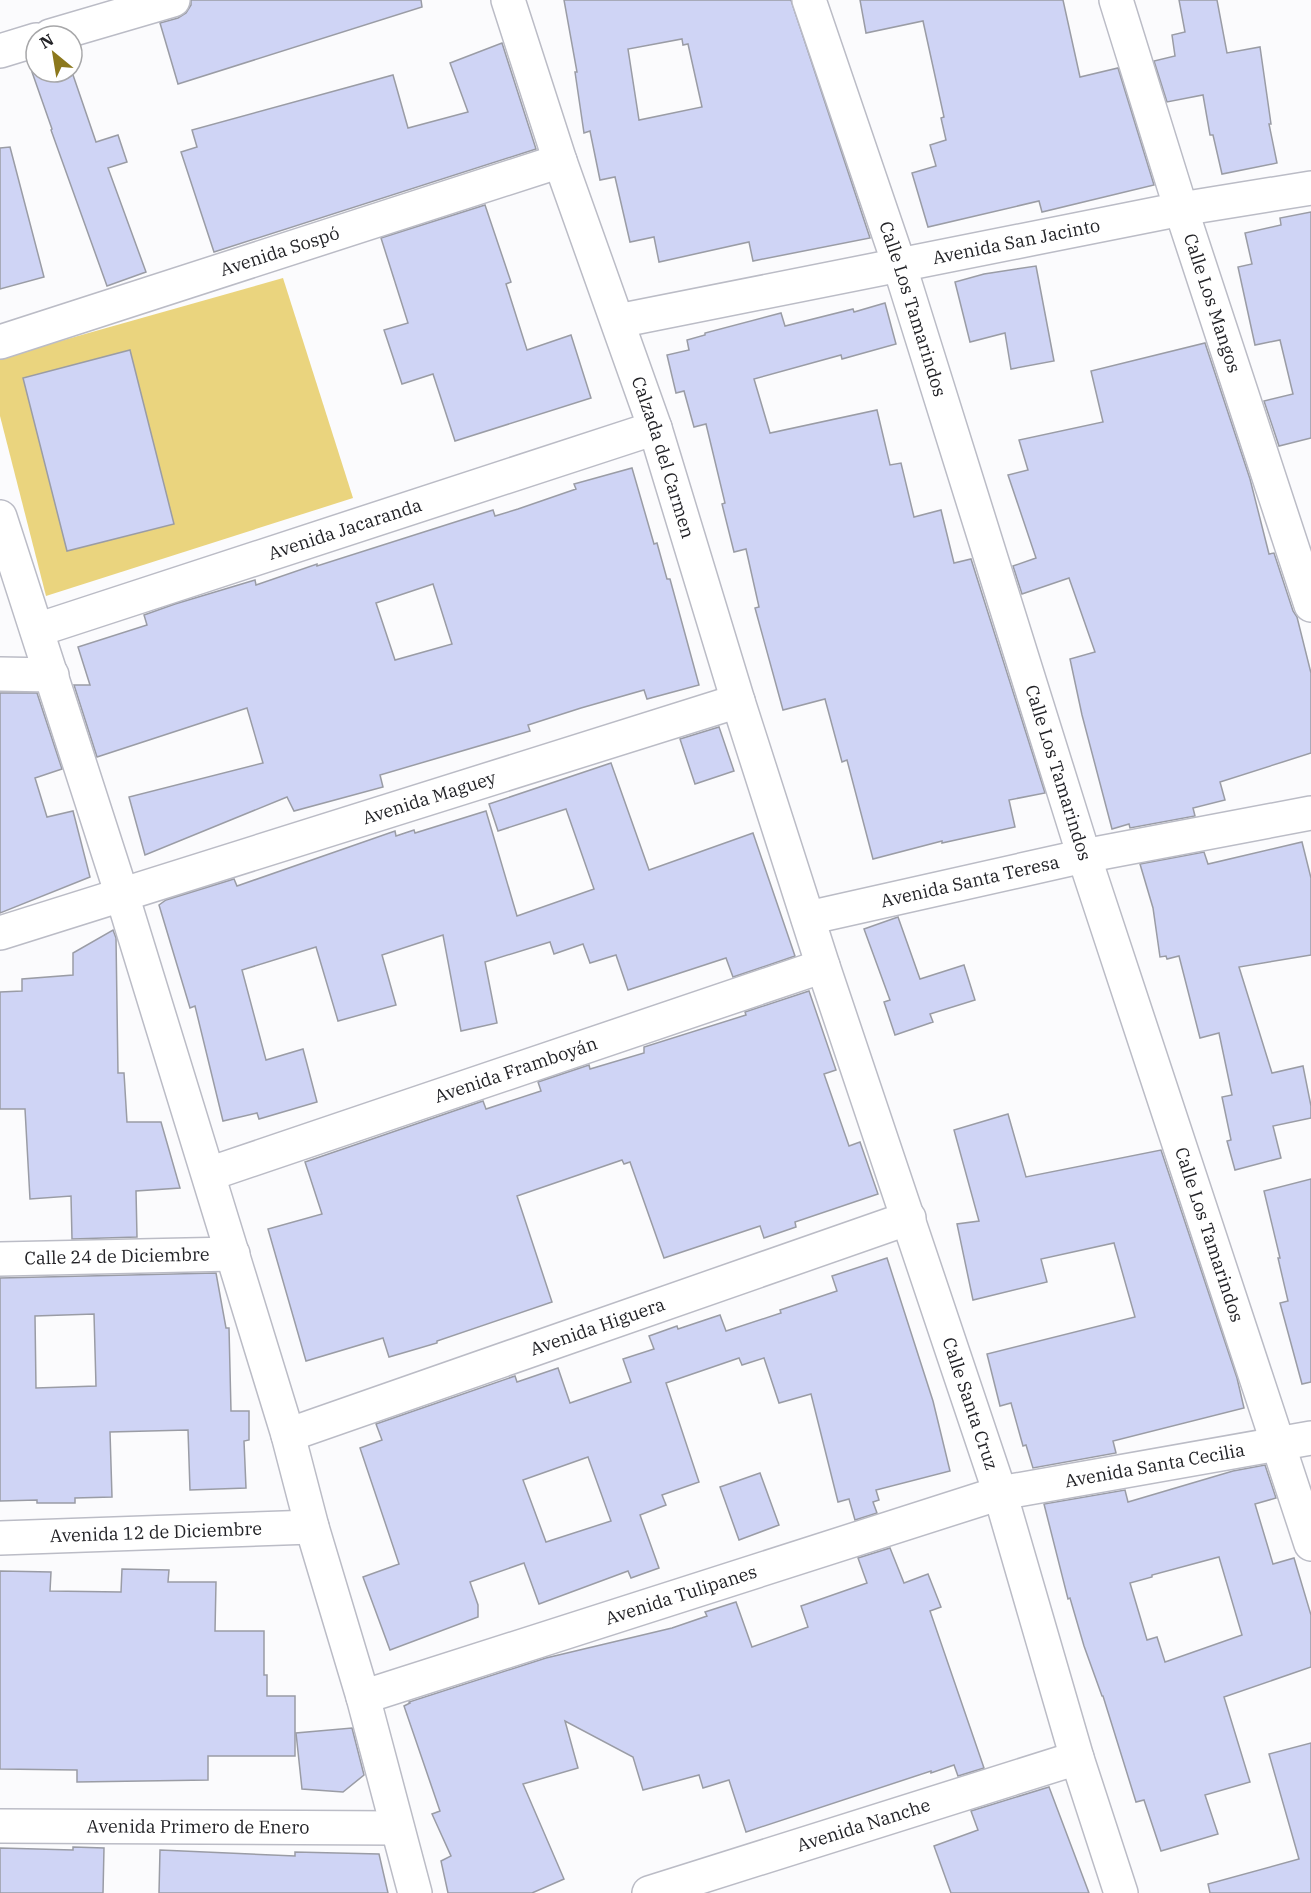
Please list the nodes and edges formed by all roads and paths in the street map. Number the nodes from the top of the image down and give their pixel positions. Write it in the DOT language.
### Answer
graph roads {
  1 [pos="172,0"];
  2 [pos="508,0"];
  3 [pos="809,0"];
  4 [pos="1116,0"];
  5 [pos="84,26"];
  6 [pos="24,44"];
  7 [pos="0,51"];
  8 [pos="560,161"];
  9 [pos="1311,188"];
  10 [pos="1181,209"];
  11 [pos="899,264"];
  12 [pos="618,321"];
  13 [pos="0,342"];
  14 [pos="654,428"];
  15 [pos="0,517"];
  16 [pos="1311,605"];
  17 [pos="37,630"];
  18 [pos="0,674"];
  19 [pos="52,675"];
  20 [pos="738,701"];
  21 [pos="1311,813"];
  22 [pos="1084,856"];
  23 [pos="122,895"];
  24 [pos="808,918"];
  25 [pos="0,933"];
  26 [pos="823,966"];
  27 [pos="209,1174"];
  28 [pos="909,1218"];
  29 [pos="233,1254"];
  30 [pos="0,1259"];
  31 [pos="288,1435"];
  32 [pos="1311,1438"];
  33 [pos="1278,1444"];
  34 [pos="1000,1493"];
  35 [pos="312,1527"];
  36 [pos="0,1538"];
  37 [pos="1311,1544"];
  38 [pos="363,1697"];
  39 [pos="1077,1758"];
  40 [pos="0,1826"];
  41 [pos="396,1828"];
  42 [pos="415,1893"];
  43 [pos="649,1893"];
  44 [pos="1121,1893"];
  1 -- 5 [label="street"];
  2 -- 8 [label="street, Calzada del Carmen"];
  3 -- 11 [label="street, Calle Los Tamarindos"];
  4 -- 10 [label="street, Calle Los Mangos"];
  6 -- 7 [label="street"];
  8 -- 12 [label="street, Calzada del Carmen"];
  8 -- 13 [label="street, Avenida Sospó"];
  9 -- 10 [label="street, Avenida San Jacinto"];
  10 -- 11 [label="street, Avenida San Jacinto"];
  10 -- 16 [label="street, Calle Los Mangos"];
  11 -- 12 [label="street, Avenida San Jacinto"];
  11 -- 22 [label="street, Calle Los Tamarindos"];
  12 -- 14 [label="street, Calzada del Carmen"];
  14 -- 17 [label="street, Avenida Jacaranda"];
  14 -- 20 [label="street, Calzada del Carmen"];
  15 -- 17 [label="street"];
  17 -- 19 [label="street"];
  18 -- 19 [label="street"];
  19 -- 23 [label="street"];
  20 -- 23 [label="street, Avenida Maguey"];
  20 -- 24 [label="street, Calzada del Carmen"];
  21 -- 22 [label="street, Avenida Santa Teresa"];
  22 -- 24 [label="street, Avenida Santa Teresa"];
  22 -- 33 [label="street, Calle Los Tamarindos"];
  23 -- 25 [label="street, Avenida Maguey"];
  23 -- 27 [label="street"];
  24 -- 26 [label="street, Calle Santa Cruz"];
  26 -- 27 [label="street, Avenida Framboyán"];
  26 -- 28 [label="street, Calle Santa Cruz"];
  27 -- 29 [label="street"];
  28 -- 31 [label="street, Avenida Higuera"];
  28 -- 34 [label="street, Calle Santa Cruz"];
  29 -- 30 [label="street, Calle 24 de Diciembre"];
  29 -- 31 [label="street"];
  31 -- 35 [label="street"];
  32 -- 33 [label="street, Avenida Santa Cecilia"];
  33 -- 34 [label="street, Avenida Santa Cecilia"];
  33 -- 37 [label="street, Calle Los Tamarindos"];
  34 -- 38 [label="street, Avenida Tulipanes"];
  34 -- 39 [label="street, Calle Santa Cruz"];
  35 -- 36 [label="street, Avenida 12 de Diciembre"];
  35 -- 38 [label="street"];
  38 -- 41 [label="street"];
  39 -- 43 [label="street, Avenida Nanche"];
  39 -- 44 [label="street, Calle Santa Cruz"];
  40 -- 41 [label="street, Avenida Primero de Enero"];
  41 -- 42 [label="street"];
}
